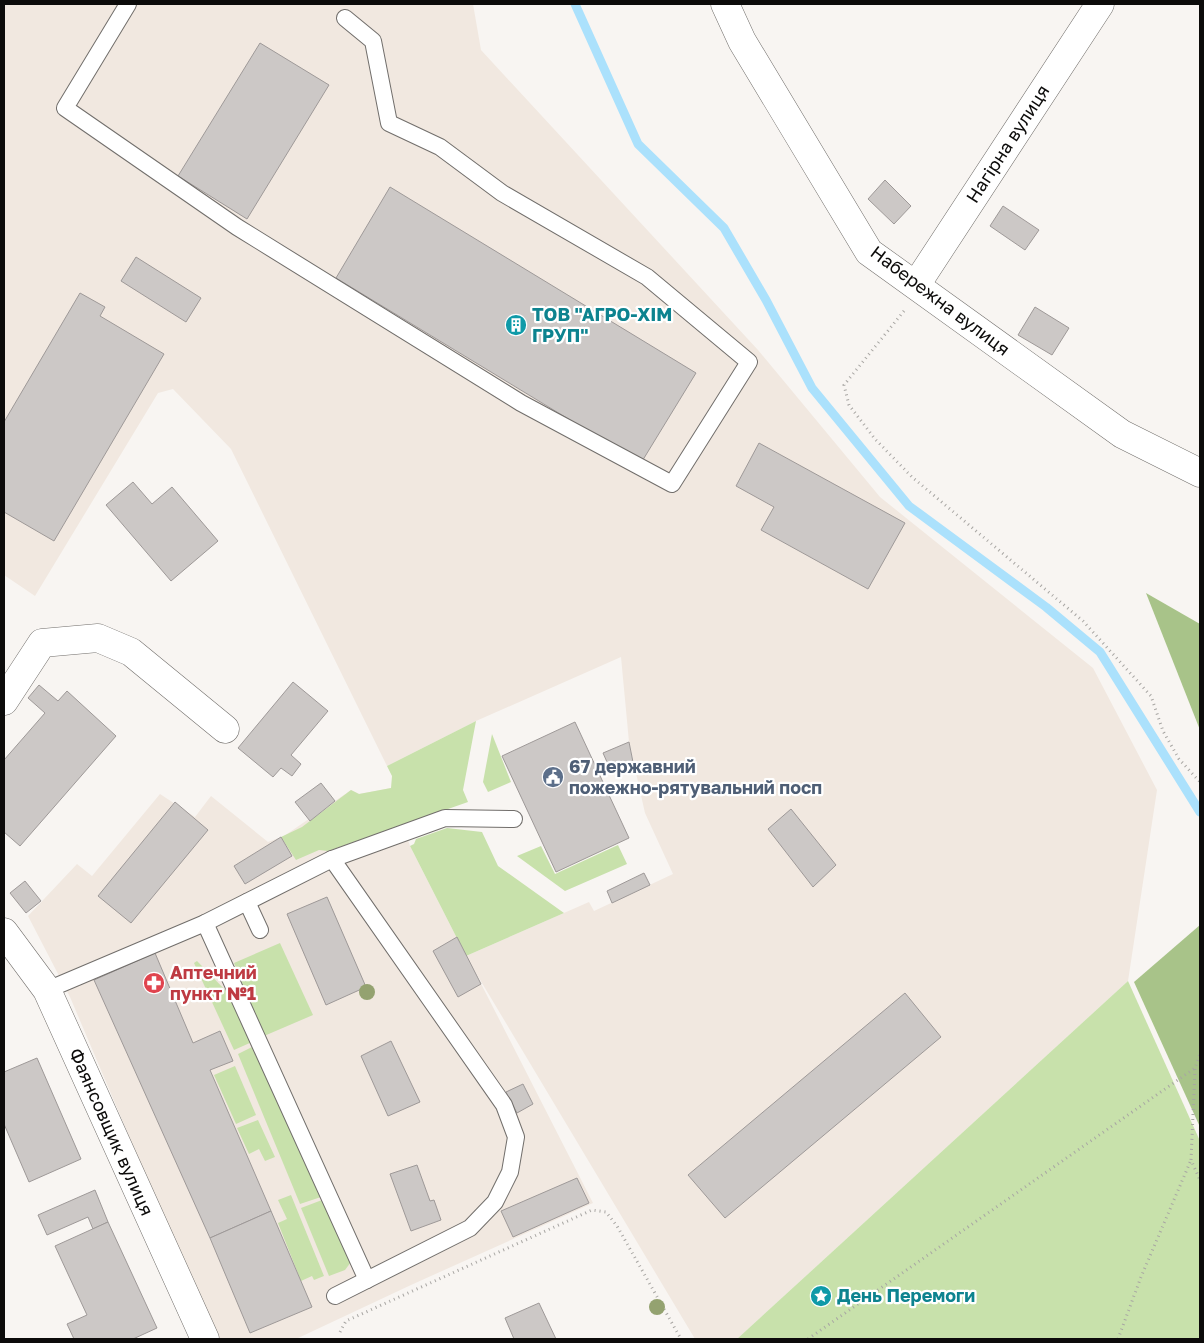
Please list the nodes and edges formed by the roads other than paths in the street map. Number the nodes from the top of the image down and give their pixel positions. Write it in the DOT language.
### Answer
graph roads {
  1 [pos="128,4"];
  2 [pos="725,4"];
  3 [pos="1100,4"];
  4 [pos="345,18"];
  5 [pos="916,285"];
  6 [pos="1200,473"];
  7 [pos="4,701"];
  8 [pos="224,729"];
  9 [pos="514,820"];
  10 [pos="332,860"];
  11 [pos="247,902"];
  12 [pos="205,922"];
  13 [pos="260,930"];
  14 [pos="4,932"];
  15 [pos="47,990"];
  16 [pos="367,1280"];
  17 [pos="335,1296"];
  18 [pos="205,1339"];
  1 -- 4 [label="lane"];
  2 -- 5 [label="street, Набережна вулиця"];
  3 -- 5 [label="street, Нагірна вулиця"];
  5 -- 6 [label="street, Набережна вулиця"];
  7 -- 8 [label="street"];
  9 -- 10 [label="lane"];
  10 -- 11 [label="lane"];
  10 -- 16 [label="lane"];
  11 -- 12 [label="lane"];
  11 -- 13 [label="lane"];
  12 -- 15 [label="lane"];
  12 -- 16 [label="lane"];
  14 -- 15 [label="street, Фаянсовщик вулиця"];
  15 -- 18 [label="street, Фаянсовщик вулиця"];
  16 -- 17 [label="lane"];
}
